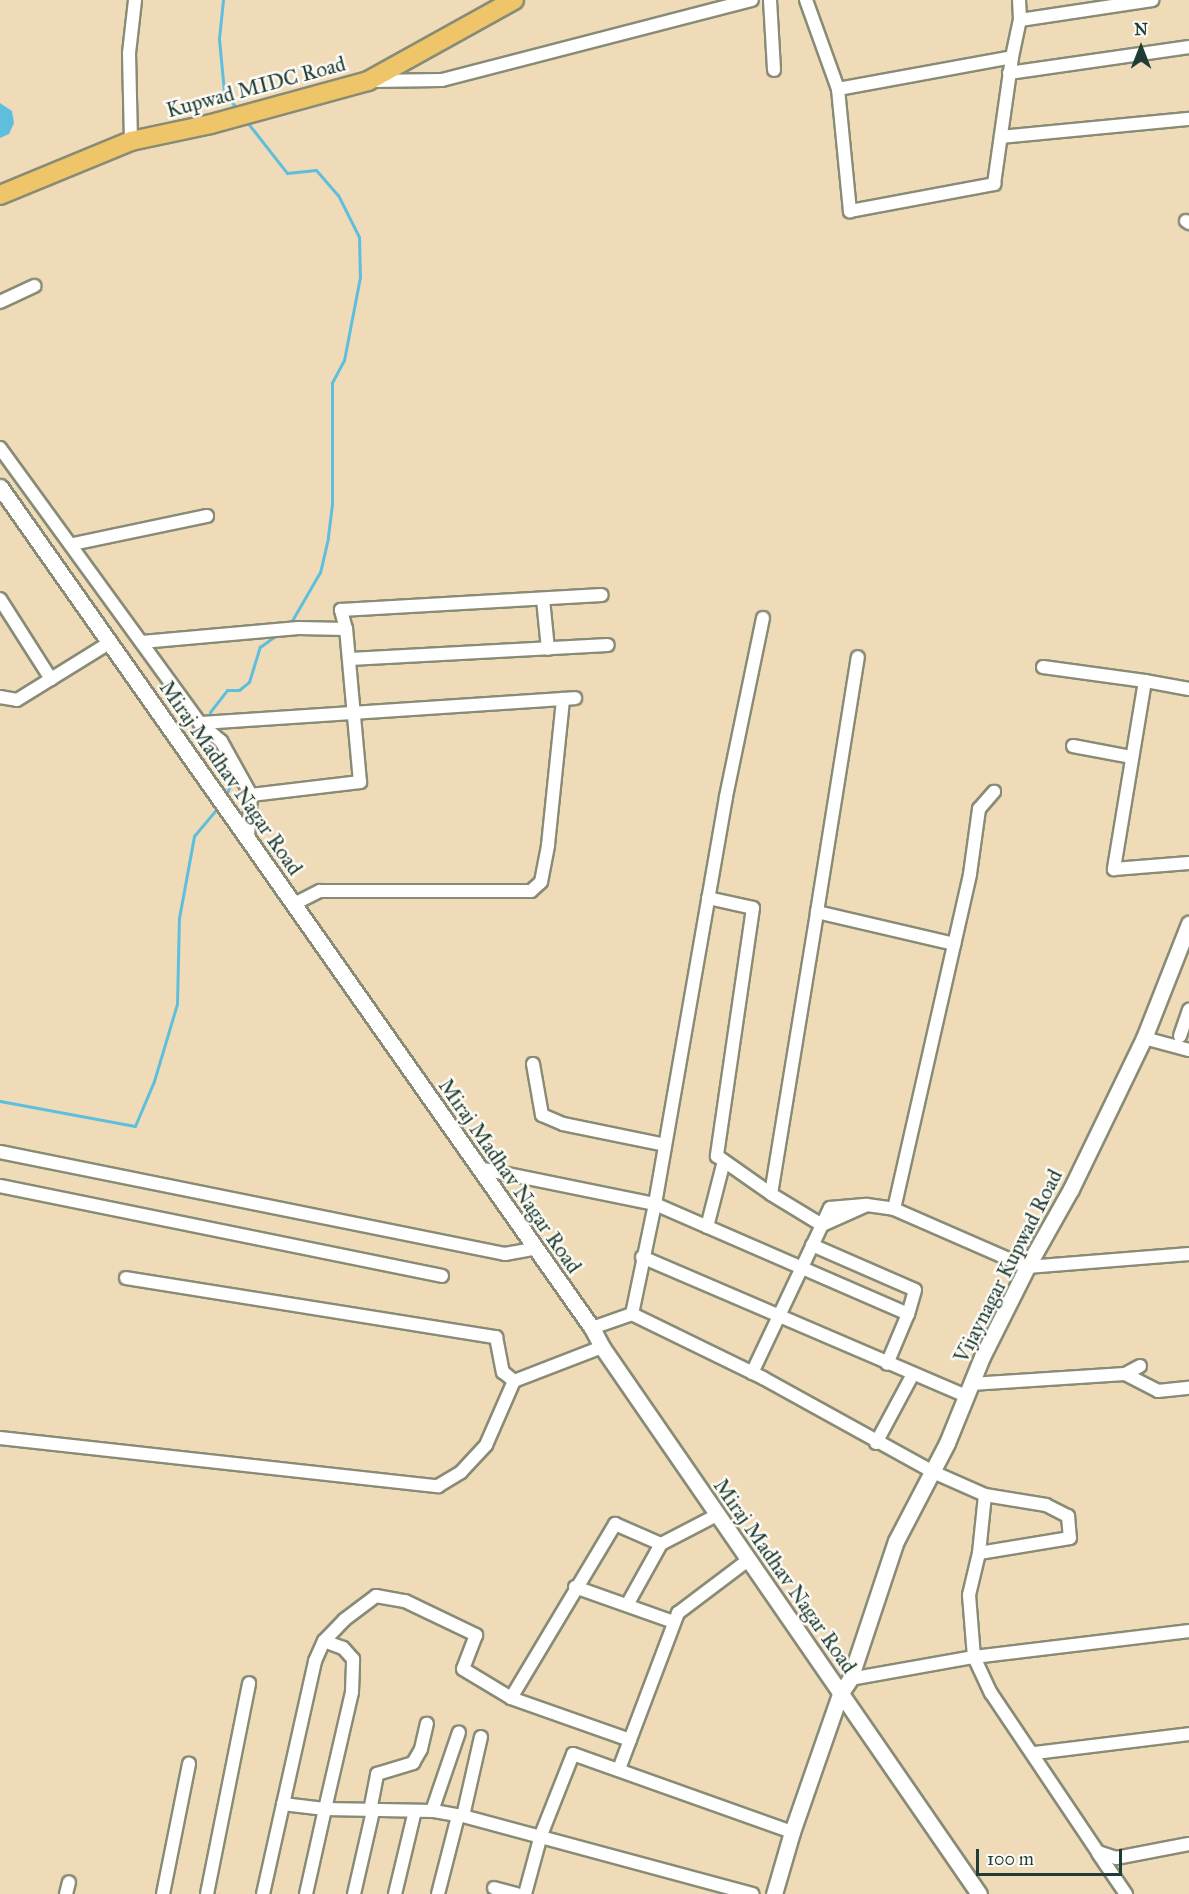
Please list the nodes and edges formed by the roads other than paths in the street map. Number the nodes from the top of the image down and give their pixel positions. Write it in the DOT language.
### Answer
graph roads {
  1 [pos="135,0"];
  2 [pos="514,0"];
  3 [pos="752,0"];
  4 [pos="770,0"];
  5 [pos="806,0"];
  6 [pos="1019,0"];
  7 [pos="1152,0"];
  8 [pos="1020,20"];
  9 [pos="1189,47"];
  10 [pos="1012,57"];
  11 [pos="774,70"];
  12 [pos="1009,73"];
  13 [pos="368,81"];
  14 [pos="838,89"];
  15 [pos="1189,118"];
  16 [pos="1001,137"];
  17 [pos="131,141"];
  18 [pos="0,195"];
  19 [pos="34,286"];
  20 [pos="0,302"];
  21 [pos="0,448"];
  22 [pos="0,487"];
  23 [pos="207,516"];
  24 [pos="73,544"];
  25 [pos="602,595"];
  26 [pos="0,599"];
  27 [pos="543,599"];
  28 [pos="764,618"];
  29 [pos="346,629"];
  30 [pos="142,642"];
  31 [pos="109,644"];
  32 [pos="608,645"];
  33 [pos="548,649"];
  34 [pos="858,657"];
  35 [pos="350,659"];
  36 [pos="1042,667"];
  37 [pos="51,679"];
  38 [pos="1145,681"];
  39 [pos="1189,690"];
  40 [pos="0,697"];
  41 [pos="356,715"];
  42 [pos="200,723"];
  43 [pos="1073,746"];
  44 [pos="1132,758"];
  45 [pos="994,792"];
  46 [pos="250,795"];
  47 [pos="248,837"];
  48 [pos="1189,863"];
  49 [pos="708,898"];
  50 [pos="294,904"];
  51 [pos="818,912"];
  52 [pos="1189,924"];
  53 [pos="954,944"];
  54 [pos="1189,1010"];
  55 [pos="1180,1036"];
  56 [pos="1144,1038"];
  57 [pos="1189,1050"];
  58 [pos="532,1064"];
  59 [pos="665,1145"];
  60 [pos="0,1152"];
  61 [pos="724,1161"];
  62 [pos="478,1168"];
  63 [pos="0,1186"];
  64 [pos="771,1194"];
  65 [pos="655,1204"];
  66 [pos="894,1209"];
  67 [pos="822,1225"];
  68 [pos="707,1227"];
  69 [pos="812,1245"];
  70 [pos="534,1249"];
  71 [pos="1189,1254"];
  72 [pos="642,1257"];
  73 [pos="801,1267"];
  74 [pos="1027,1267"];
  75 [pos="442,1276"];
  76 [pos="126,1278"];
  77 [pos="632,1314"];
  78 [pos="908,1314"];
  79 [pos="778,1315"];
  80 [pos="592,1328"];
  81 [pos="602,1347"];
  82 [pos="887,1364"];
  83 [pos="1140,1366"];
  84 [pos="752,1372"];
  85 [pos="914,1374"];
  86 [pos="1125,1374"];
  87 [pos="514,1381"];
  88 [pos="1189,1388"];
  89 [pos="969,1390"];
  90 [pos="0,1438"];
  91 [pos="876,1443"];
  92 [pos="933,1472"];
  93 [pos="985,1495"];
  94 [pos="717,1515"];
  95 [pos="661,1544"];
  96 [pos="979,1553"];
  97 [pos="748,1560"];
  98 [pos="575,1587"];
  99 [pos="627,1605"];
  100 [pos="675,1622"];
  101 [pos="1189,1631"];
  102 [pos="324,1641"];
  103 [pos="974,1657"];
  104 [pos="850,1678"];
  105 [pos="249,1683"];
  106 [pos="840,1694"];
  107 [pos="511,1698"];
  108 [pos="428,1724"];
  109 [pos="459,1732"];
  110 [pos="1189,1734"];
  111 [pos="481,1737"];
  112 [pos="630,1740"];
  113 [pos="1035,1754"];
  114 [pos="189,1764"];
  115 [pos="619,1769"];
  116 [pos="283,1804"];
  117 [pos="325,1809"];
  118 [pos="371,1811"];
  119 [pos="415,1811"];
  120 [pos="432,1811"];
  121 [pos="461,1816"];
  122 [pos="792,1832"];
  123 [pos="541,1835"];
  124 [pos="1189,1845"];
  125 [pos="1098,1852"];
  126 [pos="494,1888"];
  127 [pos="163,1894"];
  128 [pos="207,1894"];
  129 [pos="263,1894"];
  130 [pos="306,1894"];
  131 [pos="354,1894"];
  132 [pos="395,1894"];
  133 [pos="438,1894"];
  134 [pos="517,1894"];
  135 [pos="525,1894"];
  136 [pos="753,1894"];
  137 [pos="774,1894"];
  138 [pos="979,1894"];
  139 [pos="1126,1894"];
  1 -- 17 [label="street"];
  2 -- 13 [label="main road, Kupwad MIDC Road"];
  3 -- 13 [label="street"];
  4 -- 11 [label="street"];
  5 -- 14 [label="street"];
  6 -- 8 [label="street"];
  7 -- 8 [label="street"];
  8 -- 10 [label="street"];
  9 -- 12 [label="street"];
  10 -- 12 [label="street"];
  10 -- 14 [label="street"];
  12 -- 16 [label="street"];
  13 -- 17 [label="main road, Kupwad MIDC Road"];
  14 -- 16 [label="street"];
  15 -- 16 [label="street"];
  17 -- 18 [label="main road, Kupwad MIDC Road"];
  19 -- 20 [label="street"];
  21 -- 24 [label="street"];
  22 -- 31 [label="street, Miraj Madhav Nagar Road"];
  23 -- 24 [label="street"];
  24 -- 30 [label="street"];
  25 -- 27 [label="street"];
  26 -- 37 [label="street"];
  27 -- 29 [label="street"];
  27 -- 33 [label="street"];
  28 -- 49 [label="street"];
  29 -- 30 [label="street"];
  29 -- 35 [label="street"];
  30 -- 42 [label="street"];
  31 -- 37 [label="street"];
  31 -- 47 [label="street, Miraj Madhav Nagar Road"];
  32 -- 33 [label="street"];
  33 -- 35 [label="street"];
  34 -- 51 [label="street"];
  35 -- 41 [label="street"];
  36 -- 38 [label="street"];
  37 -- 40 [label="street"];
  38 -- 39 [label="street"];
  38 -- 44 [label="street"];
  41 -- 42 [label="street"];
  41 -- 46 [label="street"];
  41 -- 50 [label="street"];
  42 -- 46 [label="street"];
  43 -- 44 [label="street"];
  44 -- 48 [label="street"];
  45 -- 53 [label="street"];
  46 -- 47 [label="street"];
  47 -- 50 [label="street, Miraj Madhav Nagar Road"];
  49 -- 59 [label="street"];
  49 -- 61 [label="street"];
  50 -- 62 [label="street, Miraj Madhav Nagar Road"];
  51 -- 53 [label="street"];
  51 -- 64 [label="street"];
  52 -- 56 [label="street, Vijaynagar Kupwad Road"];
  53 -- 66 [label="street"];
  54 -- 55 [label="street"];
  56 -- 57 [label="street"];
  56 -- 74 [label="street, Vijaynagar Kupwad Road"];
  58 -- 59 [label="street"];
  59 -- 65 [label="street"];
  60 -- 70 [label="street"];
  61 -- 64 [label="street"];
  61 -- 68 [label="street"];
  62 -- 65 [label="street"];
  62 -- 70 [label="street, Miraj Madhav Nagar Road"];
  63 -- 75 [label="street"];
  64 -- 67 [label="street"];
  65 -- 68 [label="street"];
  65 -- 72 [label="street"];
  66 -- 67 [label="street"];
  66 -- 74 [label="street"];
  67 -- 69 [label="street"];
  68 -- 73 [label="street"];
  69 -- 73 [label="street"];
  69 -- 78 [label="street"];
  70 -- 80 [label="street, Miraj Madhav Nagar Road"];
  71 -- 74 [label="street"];
  72 -- 77 [label="street"];
  72 -- 79 [label="street"];
  73 -- 78 [label="street"];
  73 -- 79 [label="street"];
  74 -- 89 [label="street, Vijaynagar Kupwad Road"];
  76 -- 87 [label="street"];
  77 -- 80 [label="street"];
  77 -- 84 [label="street"];
  78 -- 82 [label="street"];
  79 -- 82 [label="street"];
  79 -- 84 [label="street"];
  80 -- 81 [label="street, Miraj Madhav Nagar Road"];
  81 -- 87 [label="street"];
  81 -- 94 [label="street, Miraj Madhav Nagar Road"];
  82 -- 85 [label="street"];
  83 -- 86 [label="street"];
  84 -- 91 [label="street"];
  85 -- 89 [label="street"];
  85 -- 91 [label="street"];
  86 -- 88 [label="street"];
  86 -- 89 [label="street"];
  87 -- 90 [label="street"];
  89 -- 92 [label="street, Vijaynagar Kupwad Road"];
  91 -- 92 [label="street"];
  92 -- 93 [label="street"];
  92 -- 104 [label="street, Vijaynagar Kupwad Road"];
  93 -- 96 [label="street"];
  93 -- 96 [label="street"];
  94 -- 95 [label="street"];
  94 -- 97 [label="street, Miraj Madhav Nagar Road"];
  95 -- 98 [label="street"];
  95 -- 99 [label="street"];
  96 -- 103 [label="street"];
  97 -- 100 [label="street"];
  97 -- 106 [label="street, Miraj Madhav Nagar Road"];
  98 -- 99 [label="street"];
  98 -- 107 [label="street"];
  99 -- 100 [label="street"];
  100 -- 112 [label="street"];
  101 -- 103 [label="street"];
  102 -- 107 [label="street"];
  102 -- 116 [label="street"];
  102 -- 117 [label="street"];
  103 -- 104 [label="street"];
  103 -- 113 [label="street"];
  104 -- 106 [label="street, Vijaynagar Kupwad Road"];
  105 -- 128 [label="street"];
  106 -- 122 [label="street, Vijaynagar Kupwad Road"];
  106 -- 138 [label="street, Miraj Madhav Nagar Road"];
  107 -- 112 [label="street"];
  108 -- 118 [label="street"];
  109 -- 120 [label="street"];
  110 -- 113 [label="street"];
  111 -- 121 [label="street"];
  112 -- 115 [label="street"];
  113 -- 125 [label="street"];
  114 -- 127 [label="street"];
  115 -- 122 [label="street"];
  115 -- 123 [label="street"];
  116 -- 117 [label="street"];
  116 -- 129 [label="street"];
  117 -- 118 [label="street"];
  117 -- 130 [label="street"];
  118 -- 119 [label="street"];
  118 -- 131 [label="street"];
  119 -- 120 [label="street"];
  119 -- 132 [label="street"];
  120 -- 121 [label="street"];
  121 -- 123 [label="street"];
  121 -- 133 [label="street"];
  122 -- 137 [label="street, Vijaynagar Kupwad Road"];
  123 -- 135 [label="street"];
  123 -- 136 [label="street"];
  124 -- 125 [label="street"];
  125 -- 139 [label="street"];
  126 -- 134 [label="street"];
}
